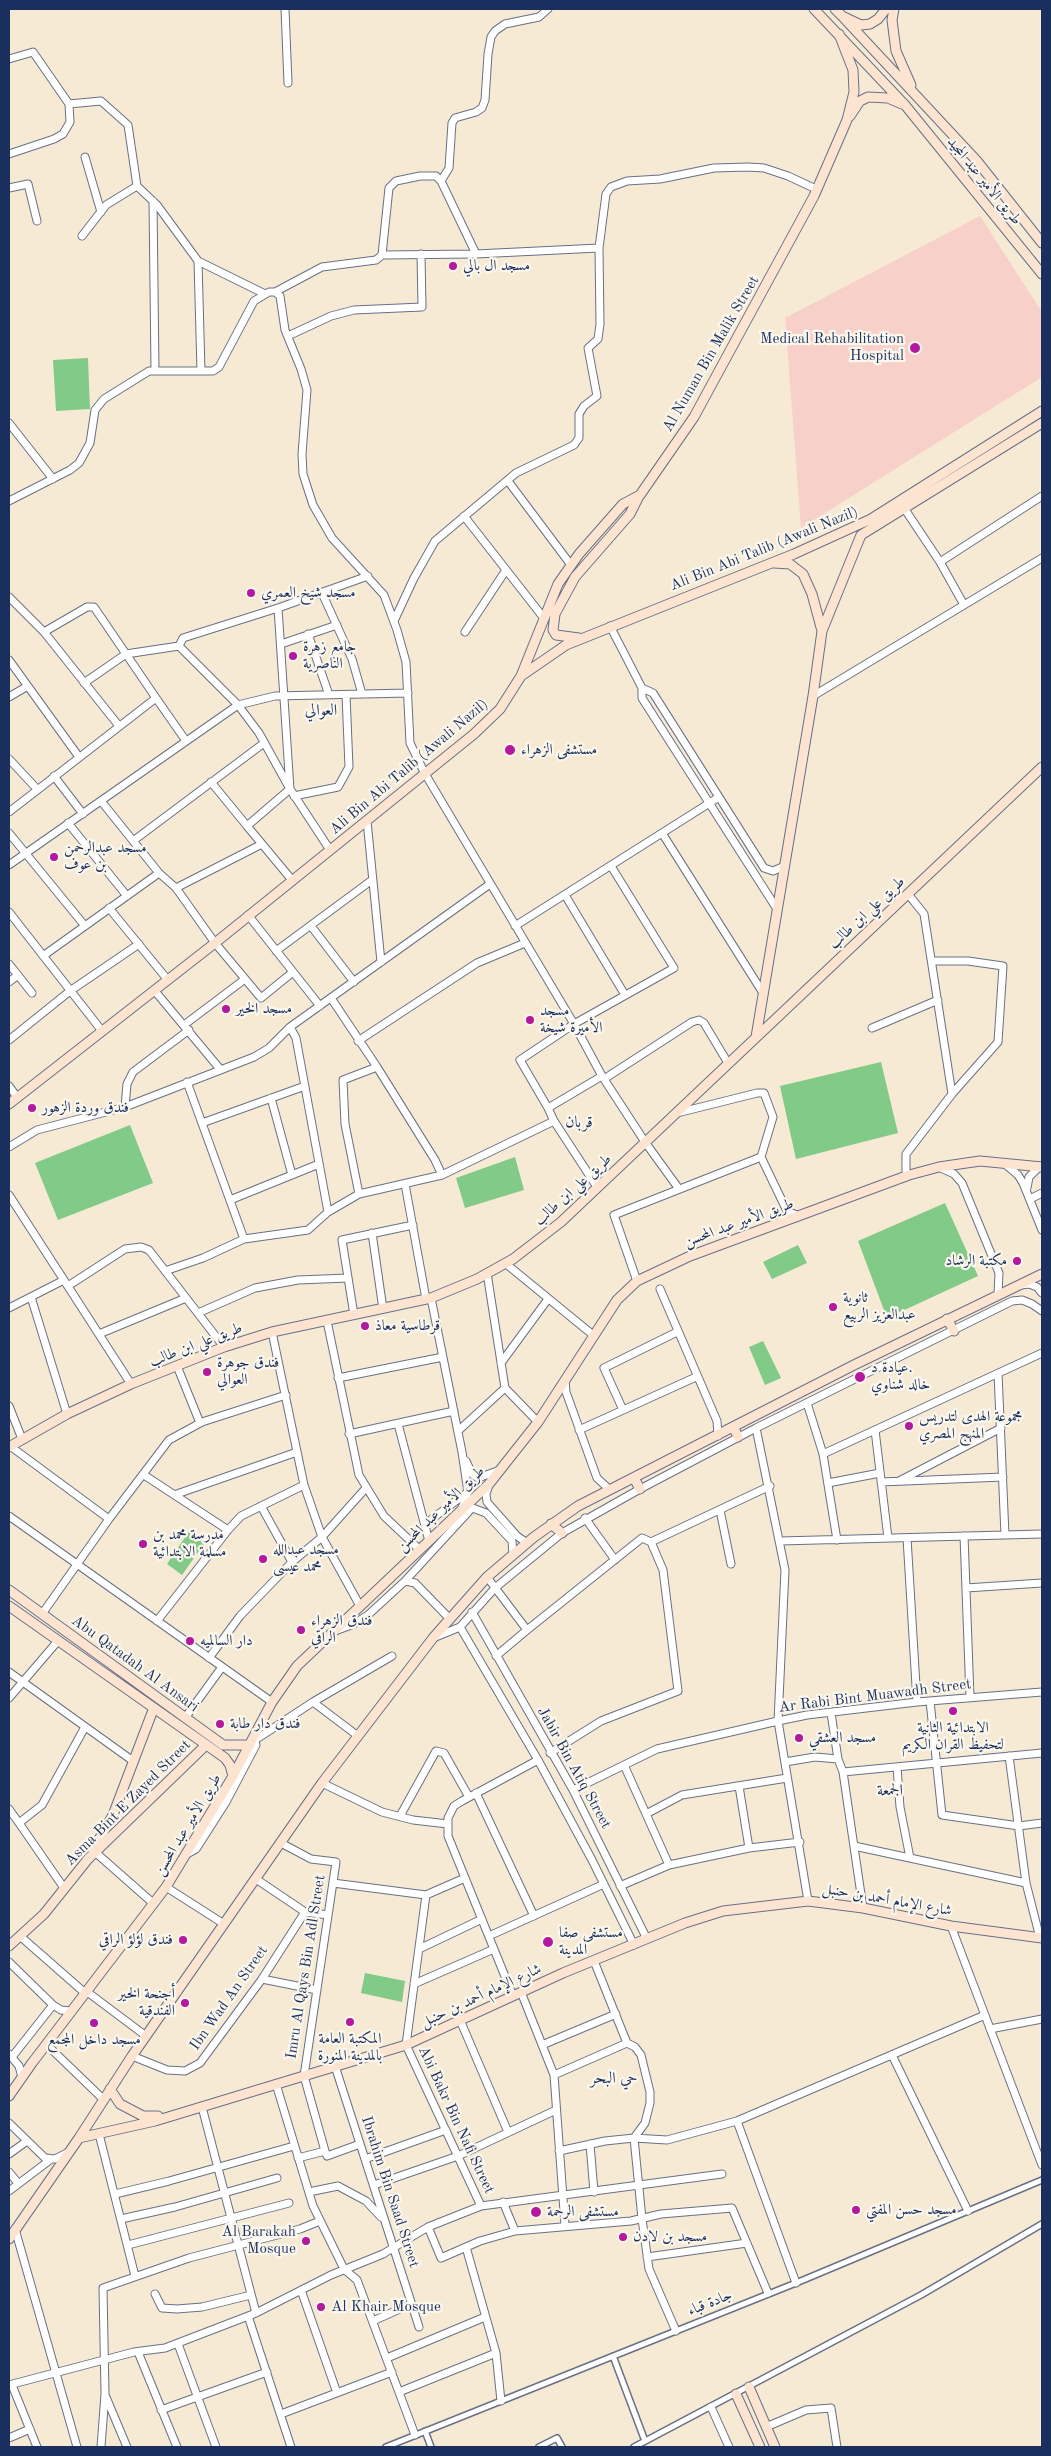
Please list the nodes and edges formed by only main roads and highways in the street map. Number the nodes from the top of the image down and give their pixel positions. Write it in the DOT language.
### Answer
graph roads {
  1 [pos="814,9"];
  2 [pos="835,9"];
  3 [pos="886,9"];
  4 [pos="894,9"];
  5 [pos="842,16"];
  6 [pos="840,34"];
  7 [pos="915,94"];
  8 [pos="905,105"];
  9 [pos="847,120"];
  10 [pos="1042,243"];
  11 [pos="1042,274"];
  12 [pos="1040,411"];
  13 [pos="1042,423"];
  14 [pos="640,494"];
  15 [pos="772,563"];
  16 [pos="822,631"];
  17 [pos="581,638"];
  18 [pos="521,676"];
  19 [pos="1042,767"];
  20 [pos="756,1037"];
  21 [pos="9,1104"];
  22 [pos="1041,1166"];
  23 [pos="1042,1274"];
  24 [pos="947,1319"];
  25 [pos="954,1331"];
  26 [pos="734,1428"];
  27 [pos="738,1438"];
  28 [pos="9,1447"];
  29 [pos="634,1478"];
  30 [pos="640,1489"];
  31 [pos="551,1524"];
  32 [pos="562,1533"];
  33 [pos="9,1590"];
  34 [pos="9,1606"];
  35 [pos="153,1710"];
  36 [pos="253,1744"];
  37 [pos="206,1745"];
  38 [pos="233,1776"];
  39 [pos="92,1855"];
  40 [pos="1041,1938"];
  41 [pos="9,1946"];
  42 [pos="110,2089"];
  43 [pos="9,2096"];
  44 [pos="170,2116"];
  45 [pos="78,2138"];
  46 [pos="9,2239"];
  47 [pos="749,2387"];
  48 [pos="736,2394"];
  49 [pos="760,2447"];
  50 [pos="775,2447"];
  1 -- 6 [label="main road, طريق الأمير عبد المجيد"];
  2 -- 5 [label="main road, طريق الأمير عبد المجيد"];
  3 -- 5 [label="main road"];
  4 -- 7 [label="main road, طريق الأمير عبد المجيد"];
  5 -- 7 [label="main road, طريق الأمير عبد المجيد"];
  6 -- 8 [label="main road, طريق الأمير عبد المجيد"];
  6 -- 9 [label="main road, Al Numan Bin Malik Street"];
  7 -- 10 [label="main road, طريق الأمير عبد المجيد"];
  8 -- 9 [label="main road"];
  8 -- 11 [label="main road, طريق الأمير عبد المجيد"];
  9 -- 14 [label="main road, Al Numan Bin Malik Street"];
  12 -- 15 [label="main road, Ali Bin Abi Talib (Awali Nazil)"];
  13 -- 16 [label="main road"];
  14 -- 17 [label="main road"];
  14 -- 18 [label="main road, Al Numan Bin Malik Street"];
  15 -- 16 [label="main road"];
  15 -- 17 [label="main road, Ali Bin Abi Talib (Awali Nazil)"];
  16 -- 20 [label="main road"];
  17 -- 18 [label="main road, Ali Bin Abi Talib (Awali Nazil)"];
  18 -- 21 [label="main road, Ali Bin Abi Talib (Awali Nazil)"];
  19 -- 20 [label="main road, طريق علي ابن طالب"];
  20 -- 28 [label="main road, طريق علي ابن طالب"];
  22 -- 36 [label="main road, طريق الأمير عبد المحسن"];
  23 -- 24 [label="main road"];
  24 -- 25 [label="main road"];
  24 -- 26 [label="main road"];
  26 -- 27 [label="main road"];
  26 -- 29 [label="main road"];
  29 -- 30 [label="main road"];
  29 -- 31 [label="main road"];
  31 -- 32 [label="main road"];
  31 -- 42 [label="main road"];
  33 -- 36 [label="main road, Abu Qatadah Al Ansari"];
  34 -- 35 [label="main road, Abu Qatadah Al Ansari"];
  35 -- 37 [label="main road, Abu Qatadah Al Ansari"];
  35 -- 39 [label="main road"];
  36 -- 38 [label="main road, طريق الأمير عبد المحسن"];
  37 -- 38 [label="main road, Abu Qatadah Al Ansari"];
  37 -- 39 [label="main road, Asma Bint E Zayed Street"];
  38 -- 43 [label="main road, طريق الأمير عبد المحسن"];
  39 -- 41 [label="main road, Asma Bint E Zayed Street"];
  40 -- 44 [label="main road, شارع الإمام أحمد بن حنبل"];
  42 -- 44 [label="main road"];
  42 -- 45 [label="main road"];
  44 -- 45 [label="main road, شارع الإمام أحمد بن حنبل"];
  45 -- 46 [label="main road"];
  47 -- 50 [label="main road"];
  48 -- 49 [label="main road"];
}
